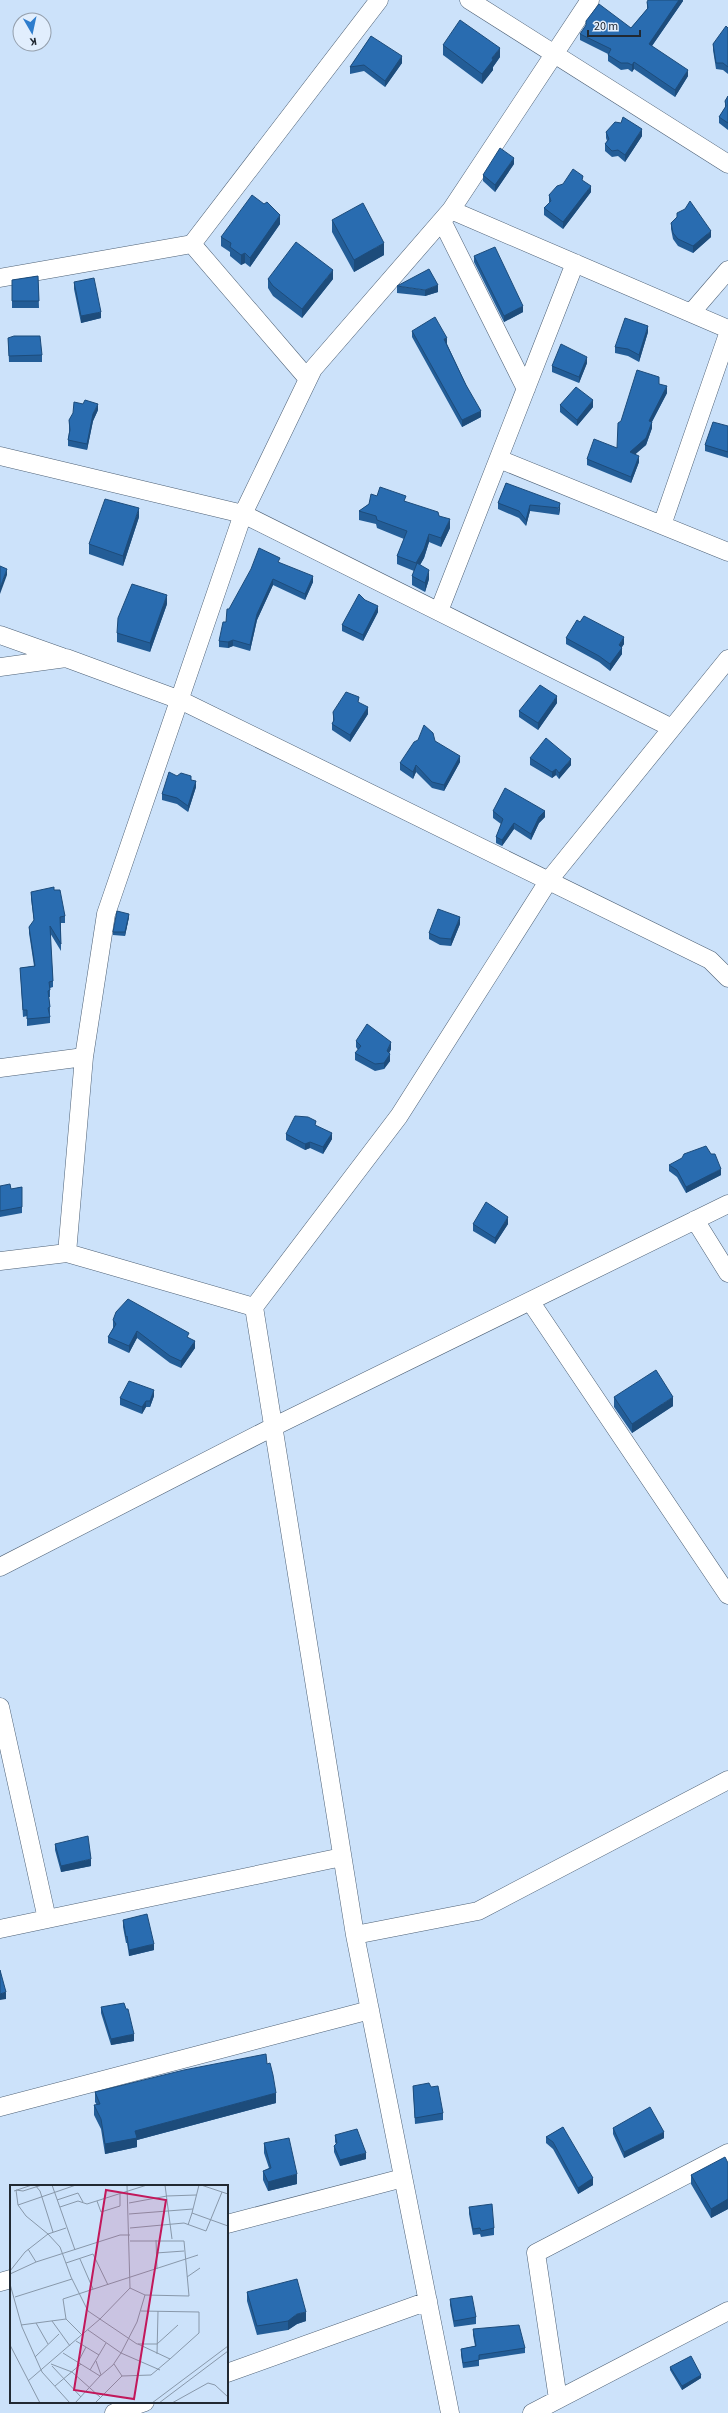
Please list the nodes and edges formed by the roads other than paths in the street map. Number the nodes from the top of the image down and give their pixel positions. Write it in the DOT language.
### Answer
graph roads {
  1 [pos="379,0"];
  2 [pos="469,0"];
  3 [pos="590,0"];
  4 [pos="555,53"];
  5 [pos="728,164"];
  6 [pos="446,215"];
  7 [pos="192,244"];
  8 [pos="575,263"];
  9 [pos="728,270"];
  10 [pos="0,278"];
  11 [pos="690,313"];
  12 [pos="728,329"];
  13 [pos="728,334"];
  14 [pos="308,380"];
  15 [pos="526,389"];
  16 [pos="0,456"];
  17 [pos="499,459"];
  18 [pos="243,514"];
  19 [pos="662,525"];
  20 [pos="728,552"];
  21 [pos="439,611"];
  22 [pos="0,635"];
  23 [pos="66,658"];
  24 [pos="728,659"];
  25 [pos="0,667"];
  26 [pos="180,700"];
  27 [pos="672,728"];
  28 [pos="549,880"];
  29 [pos="728,978"];
  30 [pos="84,1057"];
  31 [pos="0,1068"];
  32 [pos="728,1204"];
  33 [pos="695,1220"];
  34 [pos="67,1252"];
  35 [pos="0,1261"];
  36 [pos="728,1273"];
  37 [pos="530,1301"];
  38 [pos="254,1307"];
  39 [pos="273,1427"];
  40 [pos="0,1567"];
  41 [pos="728,1595"];
  42 [pos="0,1706"];
  43 [pos="7,1769"];
  44 [pos="728,1780"];
  45 [pos="342,1857"];
  46 [pos="47,1919"];
  47 [pos="0,1929"];
  48 [pos="355,1935"];
  49 [pos="370,2010"];
  50 [pos="0,2107"];
  51 [pos="728,2153"];
  52 [pos="403,2178"];
  53 [pos="228,2224"];
  54 [pos="10,2279"];
  55 [pos="0,2282"];
  56 [pos="428,2301"];
  57 [pos="728,2311"];
  58 [pos="228,2372"];
  59 [pos="142,2403"];
  60 [pos="554,2405"];
  61 [pos="114,2413"];
  62 [pos="450,2413"];
  63 [pos="532,2413"];
  1 -- 7 [label="street"];
  2 -- 4 [label="street"];
  3 -- 4 [label="street"];
  4 -- 5 [label="street"];
  4 -- 6 [label="street"];
  6 -- 8 [label="street"];
  6 -- 14 [label="street"];
  6 -- 15 [label="street"];
  7 -- 10 [label="street"];
  7 -- 14 [label="street"];
  8 -- 11 [label="street"];
  8 -- 15 [label="street"];
  9 -- 11 [label="street"];
  11 -- 12 [label="street"];
  13 -- 19 [label="street"];
  14 -- 18 [label="street"];
  15 -- 17 [label="street"];
  16 -- 18 [label="street"];
  17 -- 19 [label="street"];
  17 -- 21 [label="street"];
  18 -- 21 [label="street"];
  18 -- 26 [label="street"];
  19 -- 20 [label="street"];
  21 -- 27 [label="street"];
  22 -- 23 [label="street"];
  23 -- 25 [label="street"];
  23 -- 26 [label="street"];
  24 -- 27 [label="street"];
  26 -- 28 [label="street"];
  26 -- 30 [label="street"];
  27 -- 28 [label="street"];
  28 -- 29 [label="street"];
  28 -- 38 [label="street"];
  30 -- 31 [label="street"];
  30 -- 34 [label="street"];
  32 -- 33 [label="street"];
  33 -- 36 [label="street"];
  33 -- 37 [label="street"];
  34 -- 35 [label="street"];
  34 -- 38 [label="street"];
  37 -- 39 [label="street"];
  37 -- 41 [label="street"];
  38 -- 39 [label="street"];
  39 -- 40 [label="street"];
  39 -- 45 [label="street"];
  42 -- 43 [label="street"];
  43 -- 46 [label="street"];
  44 -- 48 [label="street"];
  45 -- 46 [label="street"];
  45 -- 48 [label="street"];
  46 -- 47 [label="street"];
  48 -- 49 [label="street"];
  49 -- 50 [label="street"];
  49 -- 52 [label="street"];
  51 -- 60 [label="street"];
  52 -- 53 [label="street"];
  52 -- 56 [label="street"];
  54 -- 55 [label="street"];
  56 -- 58 [label="street"];
  56 -- 62 [label="street"];
  57 -- 60 [label="street"];
  59 -- 61 [label="street"];
  60 -- 63 [label="street"];
}
